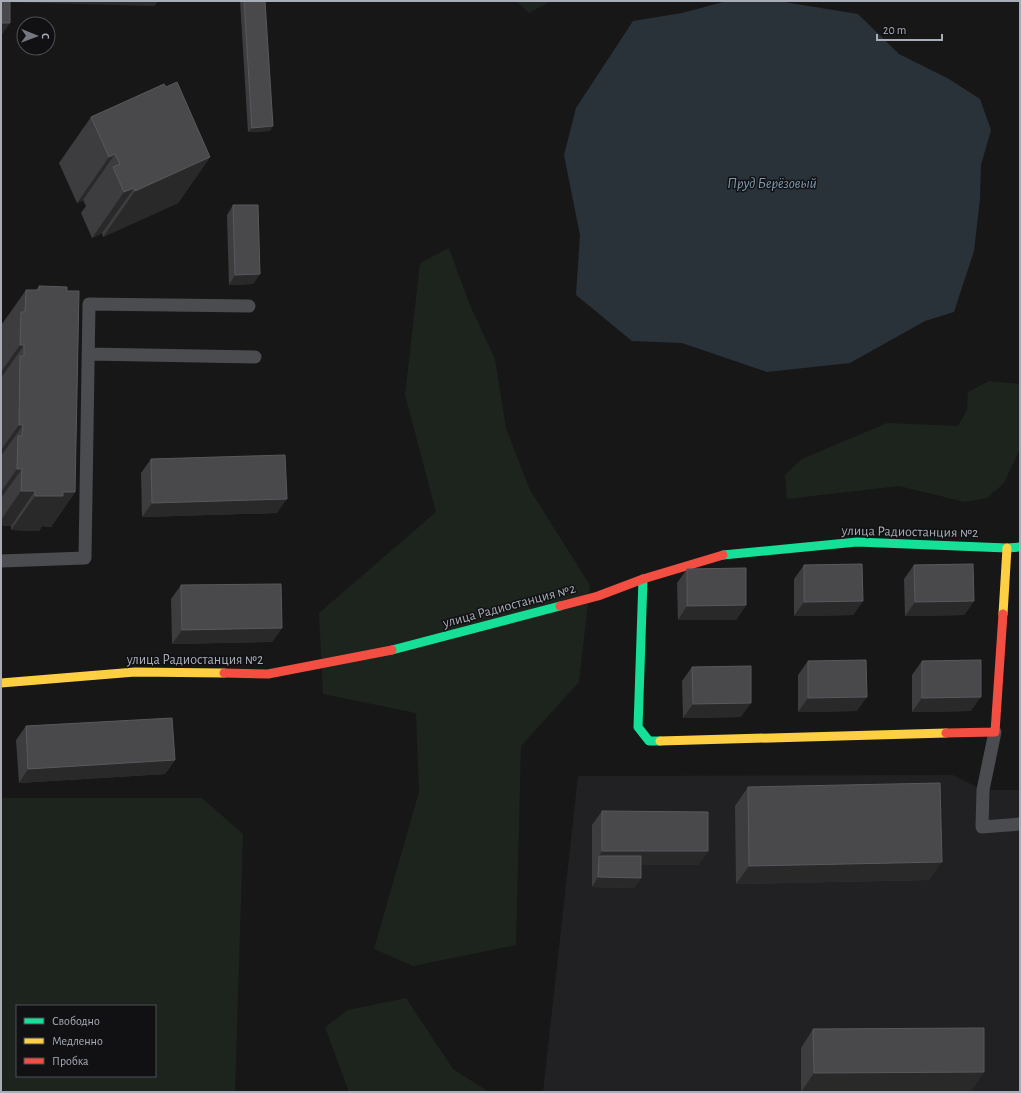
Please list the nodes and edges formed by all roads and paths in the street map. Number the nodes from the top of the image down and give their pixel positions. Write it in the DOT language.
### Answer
graph roads {
  1 [pos="249,306"];
  2 [pos="88,354"];
  3 [pos="255,357"];
  4 [pos="1020,547"];
  5 [pos="1007,548"];
  6 [pos="1,561"];
  7 [pos="643,579"];
  8 [pos="1,683"];
  9 [pos="995,732"];
  10 [pos="1020,824"];
  1 -- 2 [label="lane"];
  2 -- 3 [label="lane"];
  2 -- 6 [label="lane"];
  4 -- 5 [label="street, улица Радиостанция №2"];
  5 -- 7 [label="street, улица Радиостанция №2"];
  5 -- 9 [label="street"];
  7 -- 8 [label="street, улица Радиостанция №2"];
  7 -- 9 [label="street"];
  9 -- 10 [label="lane"];
}
